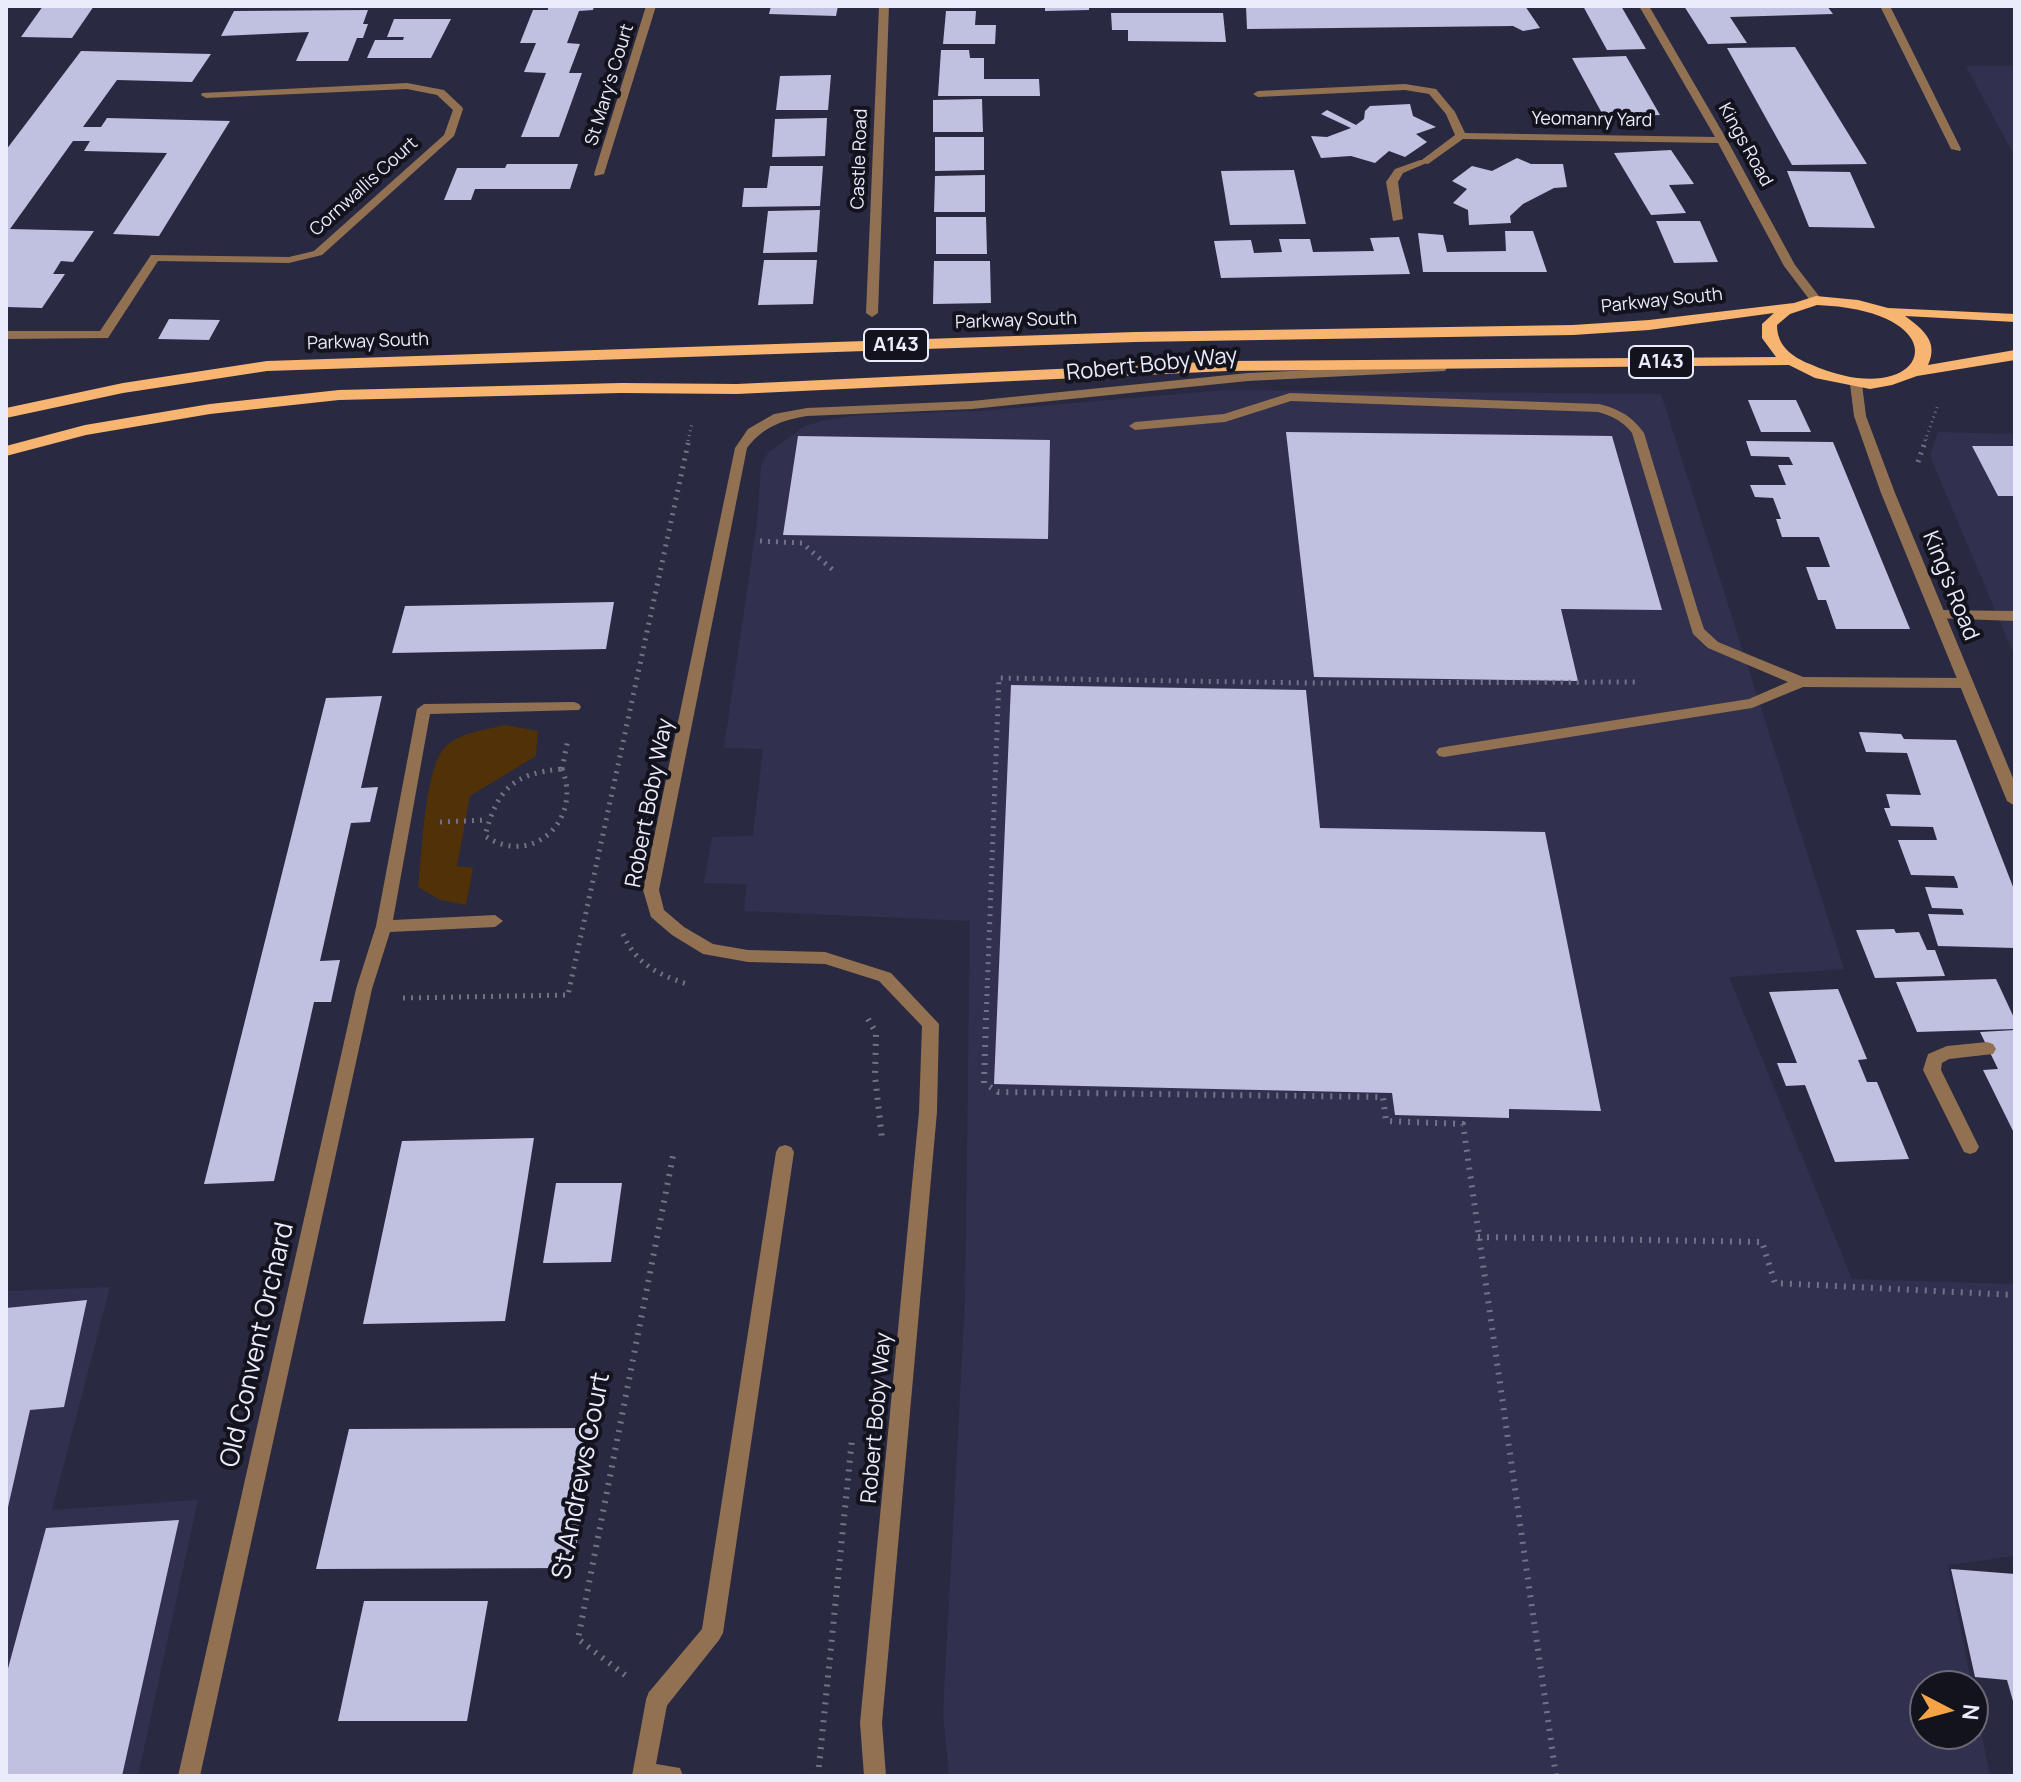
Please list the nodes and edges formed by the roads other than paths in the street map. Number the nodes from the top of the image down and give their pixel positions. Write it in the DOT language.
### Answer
graph roads {
  1 [pos="651,6"];
  2 [pos="884,6"];
  3 [pos="1644,6"];
  4 [pos="1885,6"];
  5 [pos="1258,94"];
  6 [pos="206,95"];
  7 [pos="1461,136"];
  8 [pos="1722,140"];
  9 [pos="1956,149"];
  10 [pos="599,174"];
  11 [pos="1397,219"];
  12 [pos="1816,300"];
  13 [pos="1790,306"];
  14 [pos="1880,309"];
  15 [pos="872,313"];
  16 [pos="2015,318"];
  17 [pos="6,335"];
  18 [pos="2015,355"];
  19 [pos="1788,361"];
  20 [pos="1534,363"];
  21 [pos="1917,371"];
  22 [pos="1856,384"];
  23 [pos="6,413"];
  24 [pos="1135,426"];
  25 [pos="6,451"];
  26 [pos="1938,615"];
  27 [pos="2015,616"];
  28 [pos="1801,682"];
  29 [pos="1966,683"];
  30 [pos="574,707"];
  31 [pos="1444,752"];
  32 [pos="2015,801"];
  33 [pos="495,921"];
  34 [pos="384,926"];
  35 [pos="1987,1049"];
  36 [pos="1970,1147"];
  37 [pos="785,1152"];
  38 [pos="189,1776"];
  39 [pos="644,1776"];
  40 [pos="672,1776"];
  41 [pos="875,1776"];
  1 -- 10 [label="street, St Mary's Court"];
  2 -- 15 [label="street, Castle Road"];
  3 -- 8 [label="street, Kings Road"];
  4 -- 9 [label="street"];
  5 -- 7 [label="street"];
  6 -- 17 [label="street, Cornwallis Court"];
  7 -- 8 [label="street, Yeomanry Yard"];
  7 -- 11 [label="street"];
  8 -- 12 [label="street, Kings Road"];
  12 -- 13 [label="main road, Parkway South"];
  12 -- 14 [label="main road, Parkway South"];
  13 -- 19 [label="main road"];
  13 -- 23 [label="main road, Parkway South / A143"];
  14 -- 16 [label="main road"];
  14 -- 21 [label="main road"];
  18 -- 21 [label="main road"];
  19 -- 20 [label="main road, A143"];
  19 -- 22 [label="main road"];
  20 -- 25 [label="main road, A143"];
  20 -- 41 [label="street, Robert Boby Way"];
  21 -- 22 [label="main road"];
  22 -- 26 [label="street, King's Road"];
  24 -- 28 [label="street"];
  26 -- 27 [label="street"];
  26 -- 29 [label="street, King's Road"];
  28 -- 29 [label="street"];
  28 -- 31 [label="street"];
  29 -- 32 [label="street, King's Road"];
  30 -- 34 [label="street, Old Convent Orchard"];
  33 -- 34 [label="street"];
  34 -- 38 [label="street, Old Convent Orchard"];
  35 -- 36 [label="street"];
  37 -- 39 [label="street"];
  39 -- 40 [label="street"];
}
